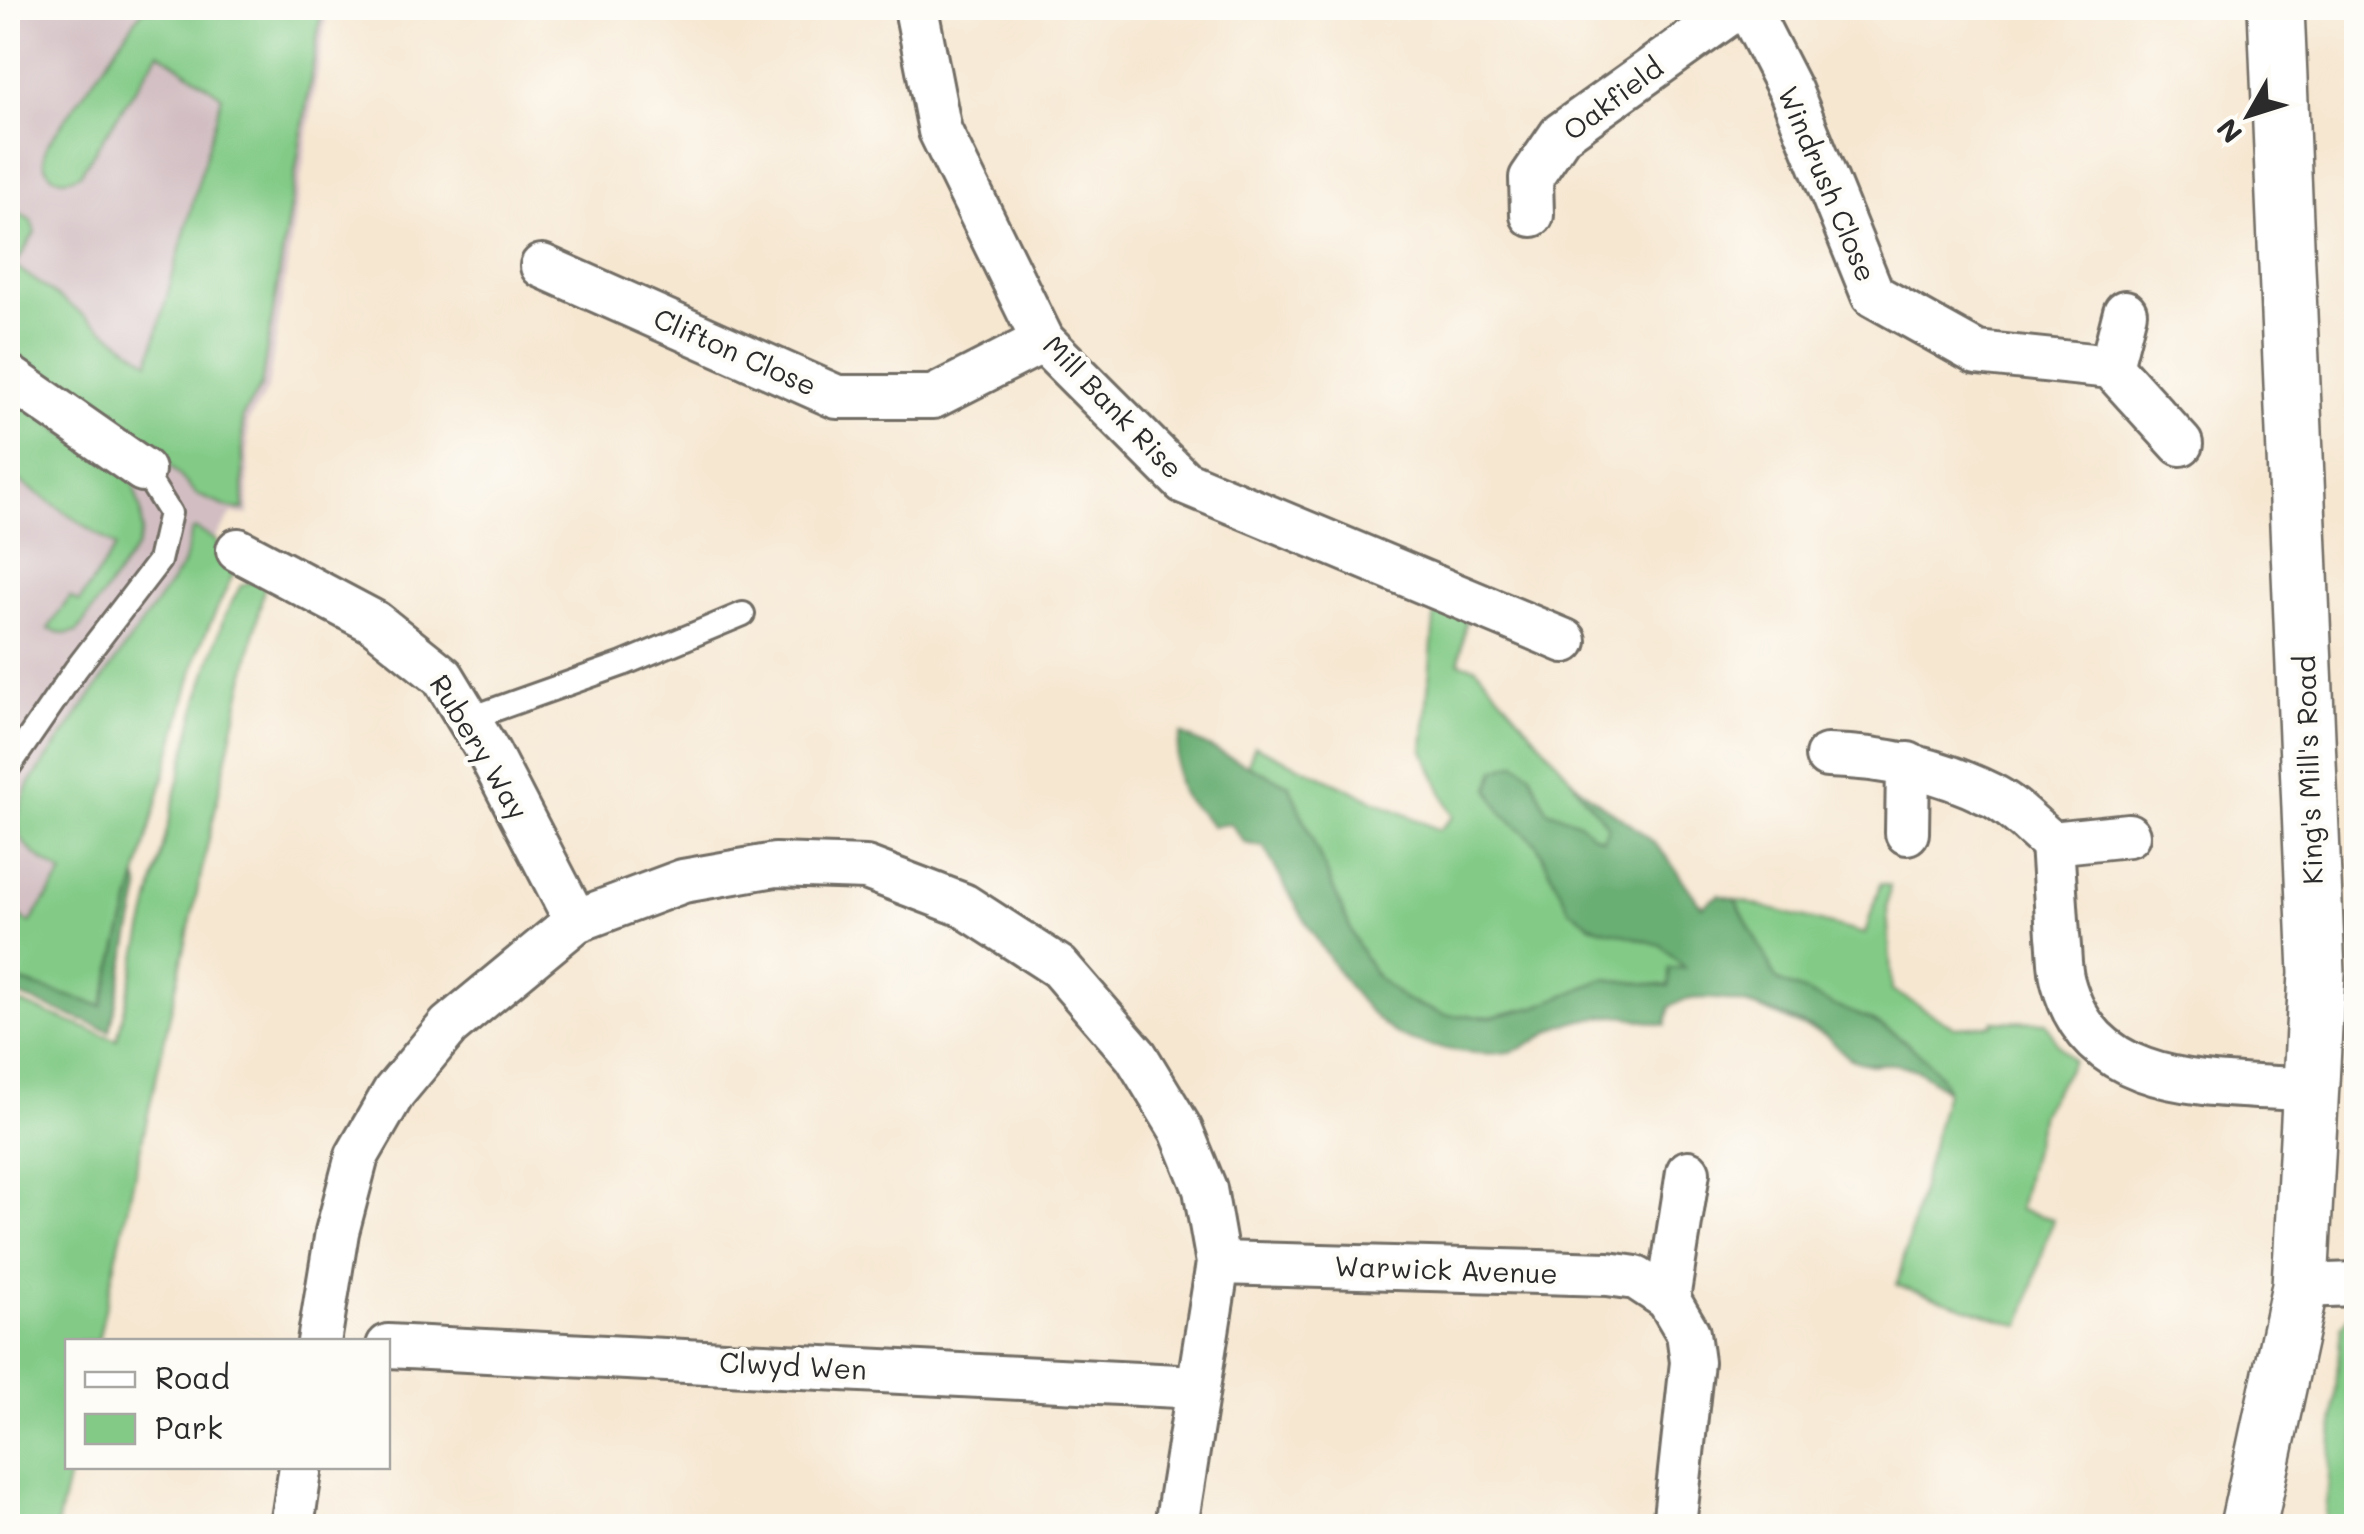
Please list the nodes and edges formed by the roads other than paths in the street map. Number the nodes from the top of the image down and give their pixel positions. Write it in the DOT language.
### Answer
graph roads {
  1 [pos="916,8"];
  2 [pos="1737,8"];
  3 [pos="1748,8"];
  4 [pos="2276,8"];
  5 [pos="1532,216"];
  6 [pos="542,266"];
  7 [pos="2125,312"];
  8 [pos="1044,341"];
  9 [pos="2111,367"];
  10 [pos="8,376"];
  11 [pos="2181,444"];
  12 [pos="143,470"];
  13 [pos="238,550"];
  14 [pos="743,614"];
  15 [pos="1565,640"];
  16 [pos="468,719"];
  17 [pos="1827,756"];
  18 [pos="1908,764"];
  19 [pos="8,768"];
  20 [pos="1907,832"];
  21 [pos="2128,835"];
  22 [pos="2052,843"];
  23 [pos="576,921"];
  24 [pos="2311,1090"];
  25 [pos="1688,1172"];
  26 [pos="1218,1263"];
  27 [pos="2356,1284"];
  28 [pos="2300,1286"];
  29 [pos="1668,1299"];
  30 [pos="319,1339"];
  31 [pos="390,1346"];
  32 [pos="1198,1387"];
  33 [pos="301,1469"];
  34 [pos="292,1526"];
  35 [pos="1176,1526"];
  36 [pos="1674,1526"];
  37 [pos="2248,1526"];
  1 -- 8 [label="street, Mill Bank Rise"];
  2 -- 5 [label="street, Oakfield"];
  3 -- 9 [label="street, Windrush Close"];
  4 -- 24 [label="main road, King's Mill's Road"];
  6 -- 8 [label="street, Clifton Close"];
  7 -- 9 [label="street"];
  8 -- 15 [label="street, Mill Bank Rise"];
  9 -- 11 [label="street"];
  10 -- 12 [label="street"];
  12 -- 19 [label="lane"];
  13 -- 16 [label="street, Rubery Way"];
  14 -- 16 [label="lane"];
  16 -- 23 [label="street, Rubery Way"];
  17 -- 18 [label="street"];
  18 -- 20 [label="street"];
  18 -- 22 [label="street"];
  21 -- 22 [label="street"];
  22 -- 24 [label="street"];
  23 -- 26 [label="street"];
  23 -- 30 [label="street"];
  24 -- 28 [label="main road, King's Mill's Road"];
  25 -- 29 [label="street"];
  26 -- 29 [label="street, Warwick Avenue"];
  26 -- 32 [label="street"];
  27 -- 28 [label="street"];
  28 -- 37 [label="main road, King's Mill's Road"];
  29 -- 36 [label="street"];
  31 -- 32 [label="street, Clwyd Wen"];
  32 -- 35 [label="street"];
  33 -- 34 [label="street"];
}
